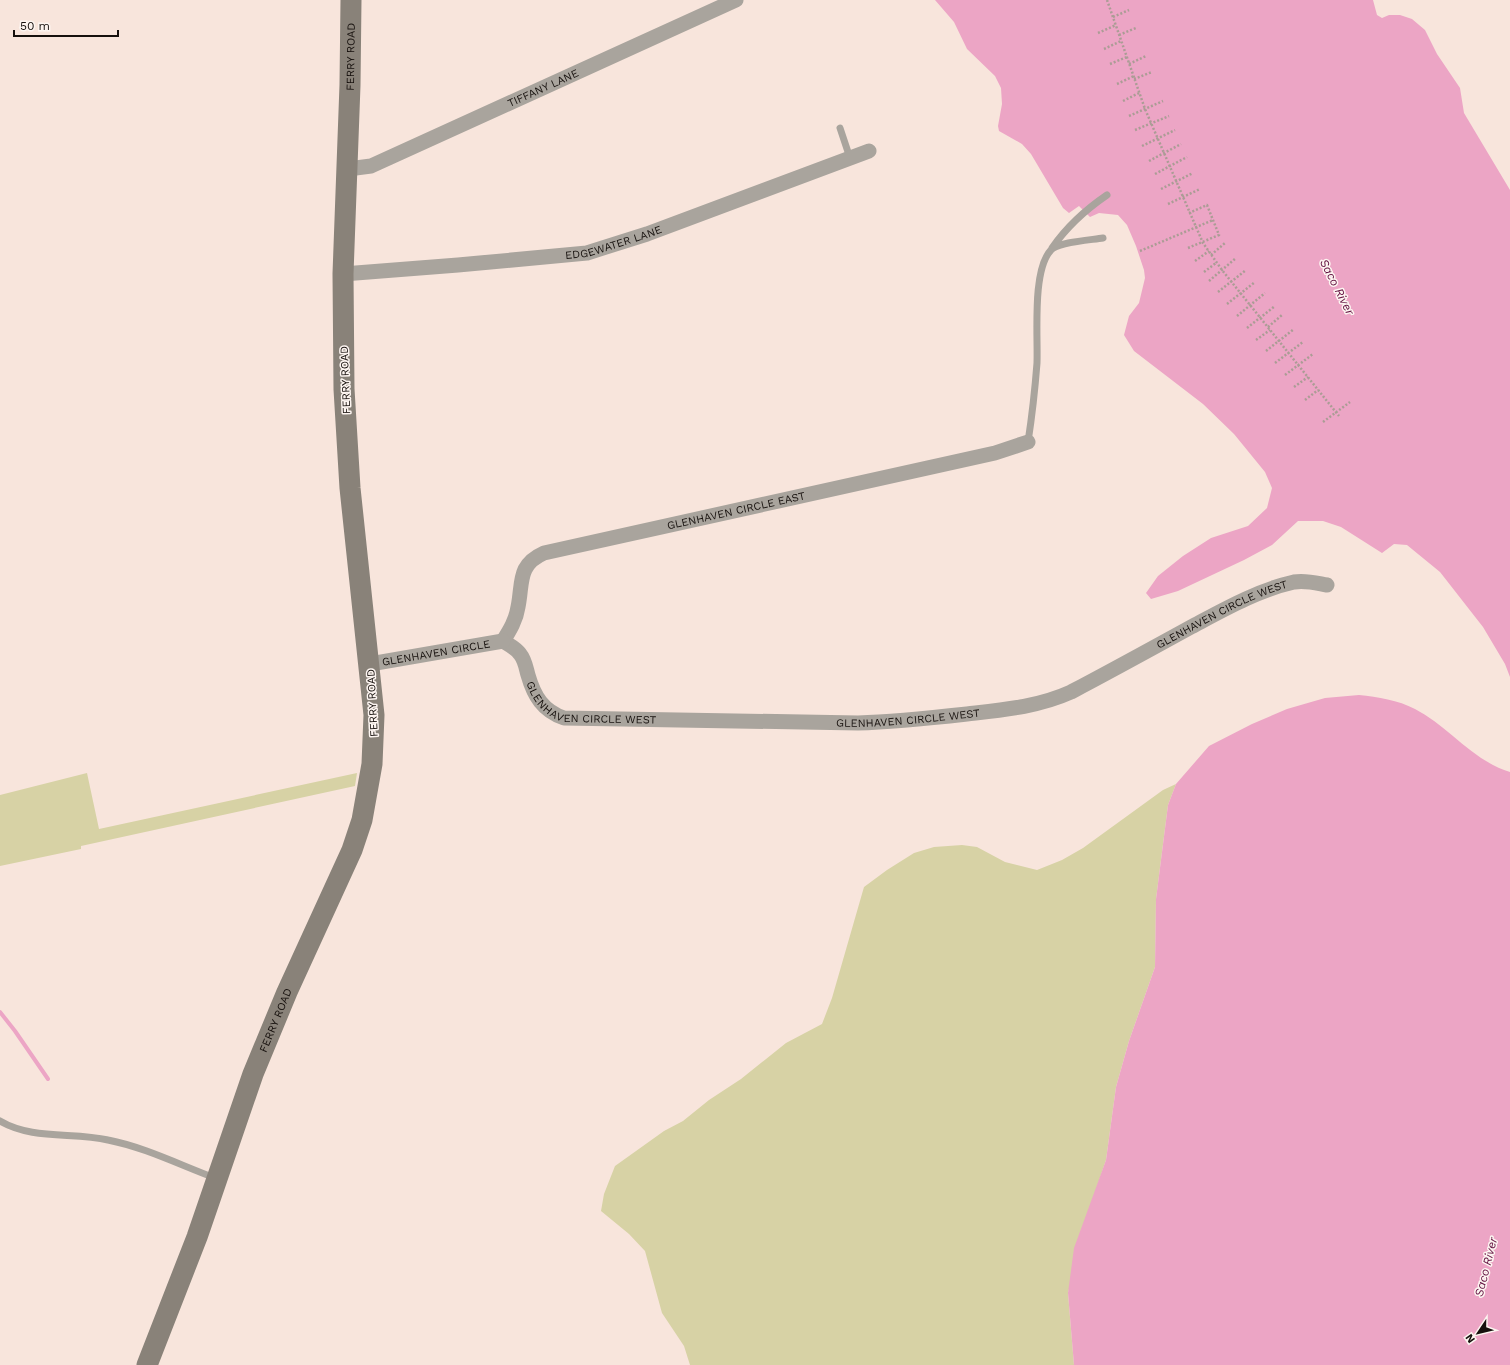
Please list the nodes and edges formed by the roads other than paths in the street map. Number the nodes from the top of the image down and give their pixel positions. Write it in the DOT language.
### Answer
graph roads {
  1 [pos="351,0"];
  2 [pos="736,0"];
  3 [pos="840,128"];
  4 [pos="869,151"];
  5 [pos="850,158"];
  6 [pos="348,169"];
  7 [pos="1107,195"];
  8 [pos="1103,238"];
  9 [pos="1051,250"];
  10 [pos="343,274"];
  11 [pos="1028,442"];
  12 [pos="1327,585"];
  13 [pos="503,641"];
  14 [pos="370,664"];
  15 [pos="0,1121"];
  16 [pos="217,1179"];
  17 [pos="146,1365"];
  1 -- 6 [label="main road, FERRY ROAD"];
  2 -- 6 [label="street, TIFFANY LANE"];
  3 -- 5 [label="lane"];
  4 -- 5 [label="street, EDGEWATER LANE"];
  5 -- 10 [label="street, EDGEWATER LANE"];
  6 -- 10 [label="main road, FERRY ROAD"];
  7 -- 9 [label="lane"];
  8 -- 9 [label="lane"];
  9 -- 11 [label="lane"];
  10 -- 14 [label="main road, FERRY ROAD"];
  11 -- 13 [label="street, GLENHAVEN CIRCLE EAST"];
  12 -- 13 [label="street, GLENHAVEN CIRCLE WEST"];
  13 -- 14 [label="street, GLENHAVEN CIRCLE"];
  14 -- 16 [label="main road, FERRY ROAD"];
  15 -- 16 [label="lane"];
  16 -- 17 [label="main road, FERRY ROAD"];
}
